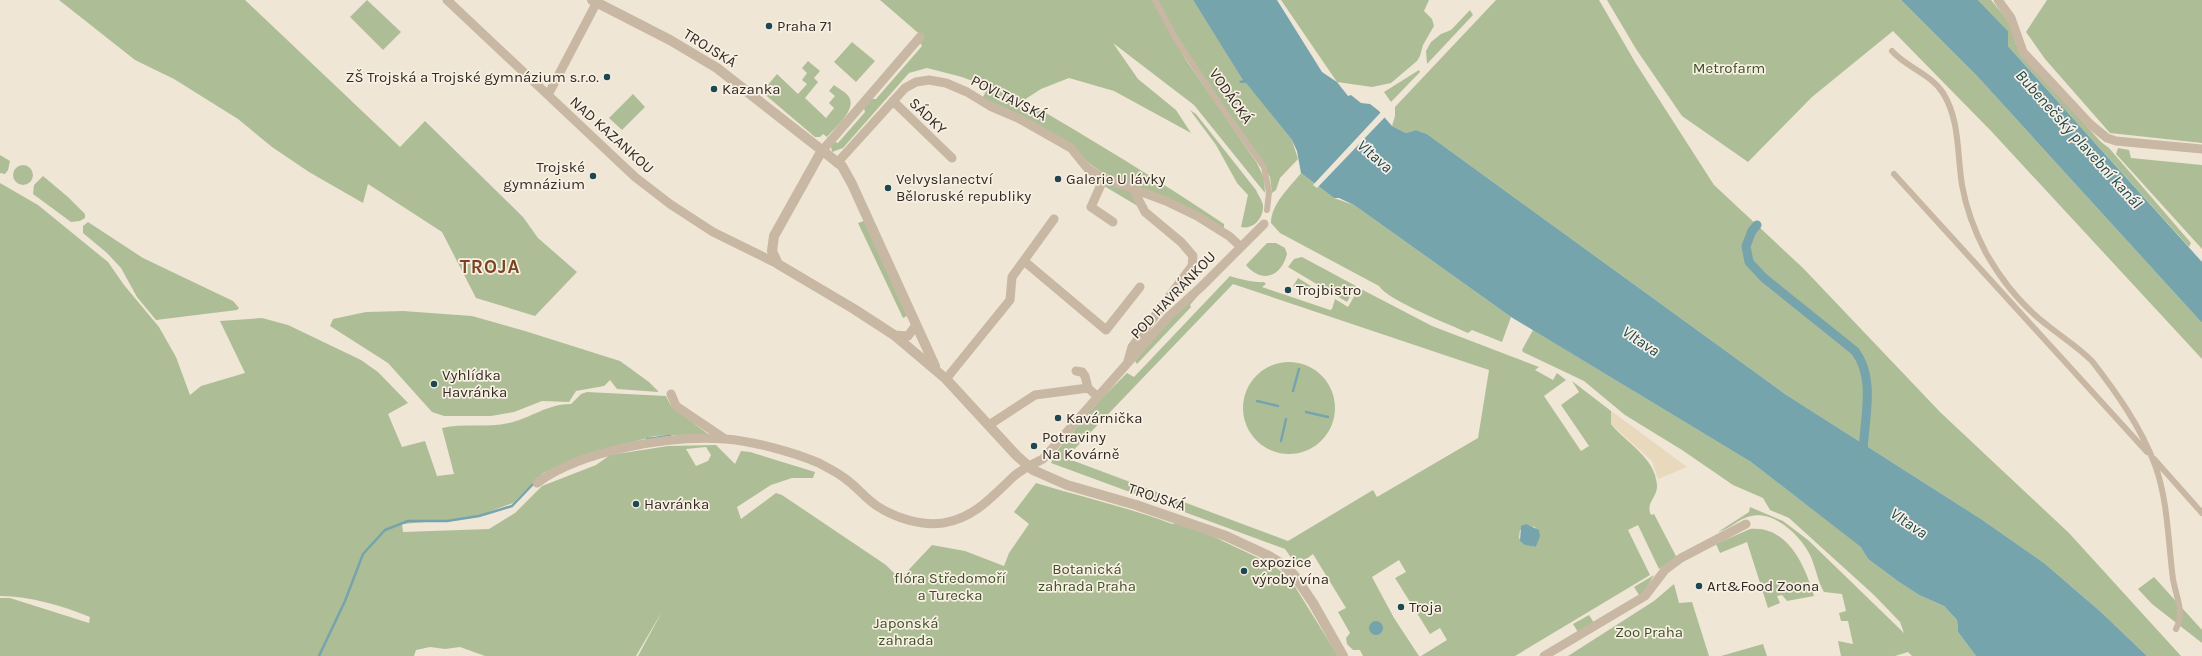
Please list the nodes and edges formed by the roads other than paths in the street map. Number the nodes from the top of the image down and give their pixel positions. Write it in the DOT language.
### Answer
graph roads {
  1 [pos="448,0"];
  2 [pos="1155,0"];
  3 [pos="1998,0"];
  4 [pos="596,1"];
  5 [pos="920,37"];
  6 [pos="1892,51"];
  7 [pos="548,96"];
  8 [pos="893,101"];
  9 [pos="2202,149"];
  10 [pos="821,152"];
  11 [pos="952,158"];
  12 [pos="837,163"];
  13 [pos="1894,174"];
  14 [pos="1104,178"];
  15 [pos="1132,187"];
  16 [pos="1267,210"];
  17 [pos="1054,219"];
  18 [pos="1114,222"];
  19 [pos="1264,224"];
  20 [pos="1240,246"];
  21 [pos="1024,261"];
  22 [pos="778,264"];
  23 [pos="1140,287"];
  24 [pos="916,325"];
  25 [pos="894,335"];
  26 [pos="1127,364"];
  27 [pos="938,371"];
  28 [pos="1076,371"];
  29 [pos="946,379"];
  30 [pos="1088,388"];
  31 [pos="671,394"];
  32 [pos="1098,397"];
  33 [pos="989,425"];
  34 [pos="725,439"];
  35 [pos="2151,455"];
  36 [pos="1029,467"];
  37 [pos="537,483"];
  38 [pos="2202,512"];
  39 [pos="1746,524"];
  40 [pos="2176,629"];
  41 [pos="1344,656"];
  42 [pos="1544,656"];
  1 -- 7 [label="street, NAD KAZANKOU"];
  2 -- 16 [label="street, VODÁCKÁ"];
  3 -- 9 [label="street"];
  4 -- 7 [label="street"];
  4 -- 10 [label="street, TROJSKÁ"];
  5 -- 10 [label="street"];
  6 -- 35 [label="street"];
  7 -- 22 [label="street, NAD KAZANKOU"];
  8 -- 11 [label="street, SÁDKY"];
  8 -- 12 [label="street, SÁDKY"];
  8 -- 14 [label="street, POVLTAVSKÁ"];
  10 -- 12 [label="street, TROJSKÁ"];
  10 -- 22 [label="street"];
  12 -- 24 [label="street, TROJSKÁ"];
  13 -- 35 [label="street"];
  14 -- 15 [label="street, POVLTAVSKÁ"];
  14 -- 18 [label="street"];
  15 -- 20 [label="street, POVLTAVSKÁ"];
  15 -- 26 [label="street, POD HAVRÁNKOU"];
  17 -- 21 [label="street"];
  19 -- 20 [label="street"];
  20 -- 26 [label="street, POD HAVRÁNKOU"];
  21 -- 23 [label="street"];
  21 -- 29 [label="street"];
  22 -- 25 [label="street, TROJSKÁ"];
  24 -- 25 [label="street"];
  24 -- 27 [label="street, TROJSKÁ"];
  25 -- 27 [label="street, TROJSKÁ"];
  26 -- 32 [label="street, POD HAVRÁNKOU"];
  27 -- 29 [label="street, TROJSKÁ"];
  28 -- 30 [label="street"];
  29 -- 33 [label="street, TROJSKÁ"];
  30 -- 32 [label="street"];
  30 -- 33 [label="street"];
  31 -- 34 [label="street, POD HAVRÁNKOU"];
  32 -- 36 [label="street, POD HAVRÁNKOU"];
  33 -- 36 [label="street, TROJSKÁ"];
  34 -- 36 [label="street, POD HAVRÁNKOU"];
  34 -- 37 [label="street, POD HAVRÁNKOU"];
  35 -- 38 [label="street"];
  35 -- 40 [label="street"];
  36 -- 41 [label="street, TROJSKÁ"];
  39 -- 42 [label="street"];
}
